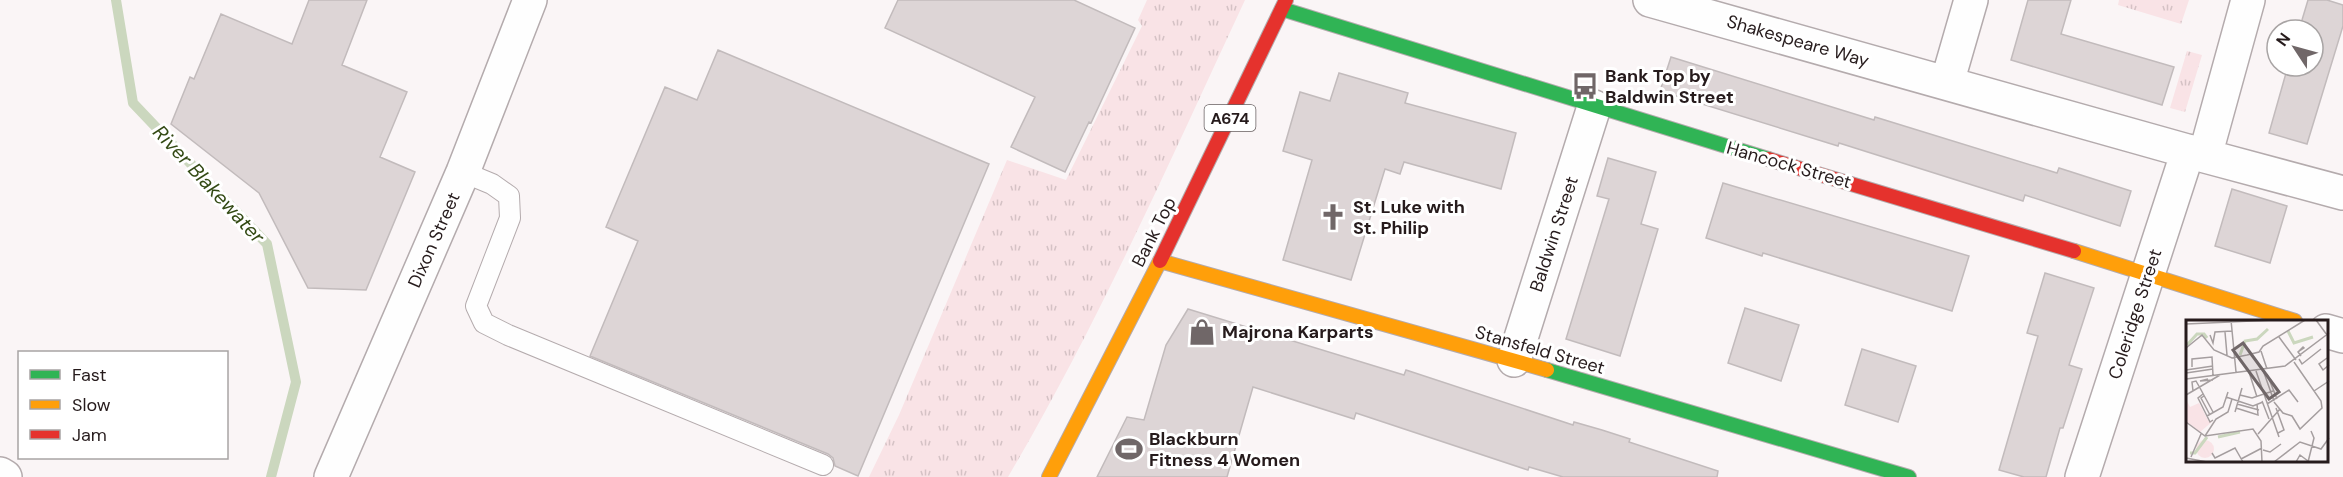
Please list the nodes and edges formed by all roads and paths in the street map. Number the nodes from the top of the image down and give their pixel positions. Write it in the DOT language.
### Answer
graph roads {
  1 [pos="530,0"];
  2 [pos="1653,0"];
  3 [pos="1971,0"];
  4 [pos="2248,0"];
  5 [pos="1284,4"];
  6 [pos="1947,82"];
  7 [pos="1594,107"];
  8 [pos="2196,154"];
  9 [pos="463,172"];
  10 [pos="2343,193"];
  11 [pos="1160,261"];
  12 [pos="2148,273"];
  13 [pos="2292,320"];
  14 [pos="2328,332"];
  15 [pos="2343,336"];
  16 [pos="1514,360"];
  17 [pos="823,465"];
  18 [pos="0,474"];
  19 [pos="5,477"];
  20 [pos="331,477"];
  21 [pos="1049,477"];
  22 [pos="1909,477"];
  23 [pos="2082,477"];
  1 -- 9 [label="street, Dixon Street"];
  2 -- 6 [label="street, Shakespeare Way"];
  3 -- 6 [label="street"];
  4 -- 8 [label="street"];
  5 -- 7 [label="street, Hancock Street"];
  5 -- 11 [label="street, Bank Top / A674"];
  6 -- 8 [label="street, Shakespeare Way"];
  7 -- 12 [label="street, Hancock Street"];
  7 -- 16 [label="street, Baldwin Street"];
  8 -- 10 [label="street, Shakespeare Way"];
  8 -- 12 [label="street, Coleridge Street"];
  9 -- 17 [label="lane"];
  9 -- 20 [label="street, Dixon Street"];
  11 -- 16 [label="street, Stansfeld Street"];
  11 -- 21 [label="street, Bank Top / A674"];
  12 -- 13 [label="street, Hancock Street"];
  12 -- 23 [label="street, Coleridge Street"];
  14 -- 15 [label="street"];
  16 -- 22 [label="street, Stansfeld Street"];
  18 -- 19 [label="street"];
}
